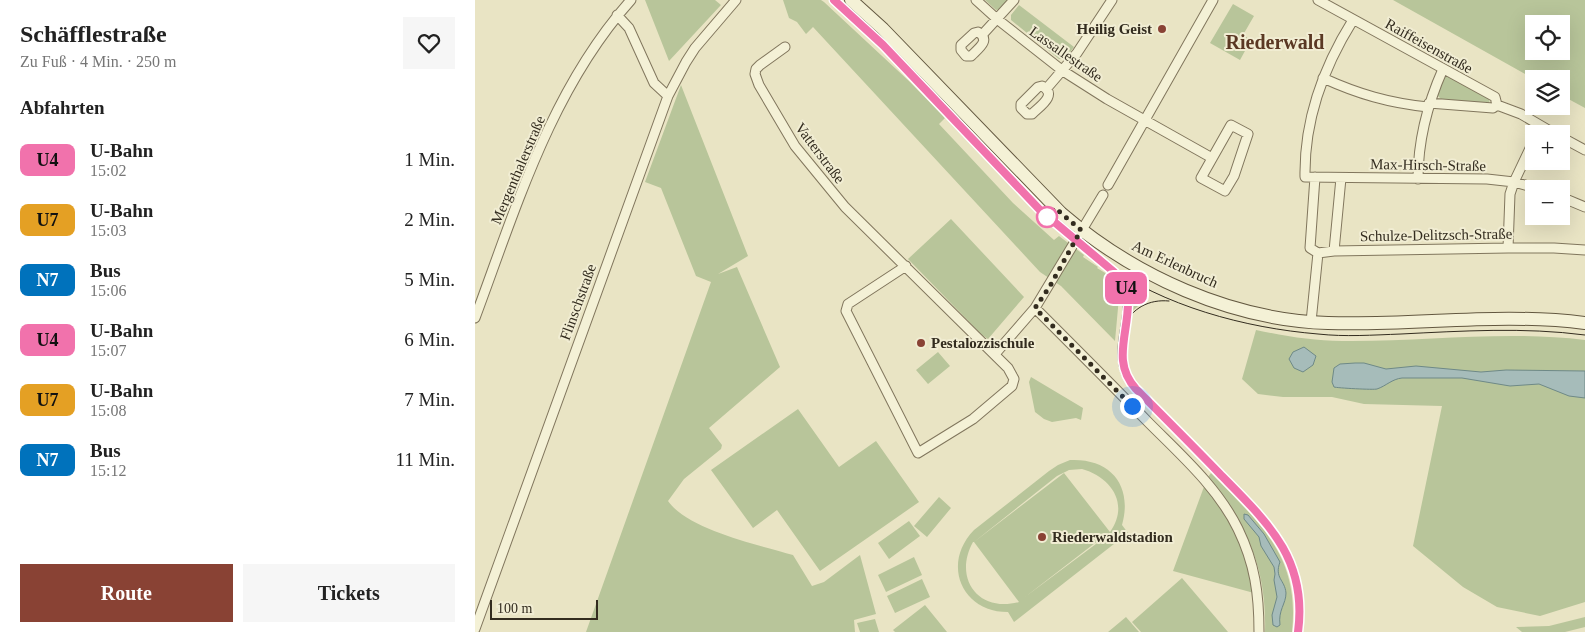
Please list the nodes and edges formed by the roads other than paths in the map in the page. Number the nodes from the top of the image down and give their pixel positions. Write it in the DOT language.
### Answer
graph roads {
  1 [pos="631,0"];
  2 [pos="736,0"];
  3 [pos="851,0"];
  4 [pos="976,0"];
  5 [pos="1015,0"];
  6 [pos="1112,0"];
  7 [pos="1213,0"];
  8 [pos="1318,0"];
  9 [pos="617,15"];
  10 [pos="997,20"];
  11 [pos="1353,20"];
  12 [pos="982,35"];
  13 [pos="785,48"];
  14 [pos="1443,69"];
  15 [pos="1063,71"];
  16 [pos="1323,78"];
  17 [pos="1047,88"];
  18 [pos="668,96"];
  19 [pos="1428,105"];
  20 [pos="1497,105"];
  21 [pos="1146,121"];
  22 [pos="1533,125"];
  23 [pos="1570,142"];
  24 [pos="1585,150"];
  25 [pos="1212,158"];
  26 [pos="1525,159"];
  27 [pos="1315,177"];
  28 [pos="1341,178"];
  29 [pos="1418,178"];
  30 [pos="1514,182"];
  31 [pos="1108,185"];
  32 [pos="1525,185"];
  33 [pos="1103,195"];
  34 [pos="1570,201"];
  35 [pos="1585,207"];
  36 [pos="1081,230"];
  37 [pos="1507,248"];
  38 [pos="1334,250"];
  39 [pos="1585,250"];
  40 [pos="1318,253"];
  41 [pos="906,266"];
  42 [pos="1035,308"];
  43 [pos="475,318"];
  44 [pos="1311,322"];
  45 [pos="1585,323"];
  46 [pos="995,354"];
  47 [pos="475,629"];
  48 [pos="1259,632"];
  1 -- 9 [label="street, Mergenthalerstraße"];
  2 -- 18 [label="street, Flinschstraße"];
  3 -- 36 [label="main road, Am Erlenbruch"];
  4 -- 10 [label="street, Lassallestraße"];
  5 -- 10 [label="street"];
  6 -- 15 [label="street"];
  7 -- 21 [label="street"];
  8 -- 11 [label="street, Raiffeisenstraße"];
  9 -- 18 [label="street"];
  9 -- 43 [label="street, Mergenthalerstraße"];
  10 -- 12 [label="street"];
  10 -- 15 [label="street, Lassallestraße"];
  11 -- 14 [label="street, Raiffeisenstraße"];
  11 -- 16 [label="street"];
  13 -- 41 [label="street, Vatterstraße"];
  14 -- 19 [label="street"];
  14 -- 20 [label="street, Raiffeisenstraße"];
  15 -- 17 [label="street"];
  15 -- 21 [label="street, Lassallestraße"];
  16 -- 19 [label="street, Raiffeisenstraße"];
  16 -- 27 [label="street"];
  18 -- 47 [label="street, Flinschstraße"];
  19 -- 20 [label="street, Raiffeisenstraße"];
  19 -- 29 [label="street"];
  20 -- 22 [label="street, Raiffeisenstraße"];
  21 -- 25 [label="street, Lassallestraße"];
  21 -- 31 [label="street"];
  23 -- 24 [label="street"];
  25 -- 25 [label="street"];
  26 -- 30 [label="street"];
  27 -- 28 [label="street, Max-Hirsch-Straße"];
  27 -- 40 [label="street"];
  28 -- 29 [label="street, Max-Hirsch-Straße"];
  28 -- 38 [label="street"];
  29 -- 30 [label="street, Max-Hirsch-Straße"];
  30 -- 32 [label="street, Max-Hirsch-Straße"];
  30 -- 37 [label="street"];
  33 -- 36 [label="street"];
  34 -- 35 [label="street"];
  36 -- 42 [label="street"];
  36 -- 44 [label="main road, Am Erlenbruch"];
  37 -- 38 [label="street, Schulze-Delitzsch-Straße"];
  37 -- 39 [label="street, Schulze-Delitzsch-Straße"];
  38 -- 40 [label="street, Schulze-Delitzsch-Straße"];
  40 -- 44 [label="street"];
  41 -- 46 [label="street, Vatterstraße"];
  41 -- 46 [label="street, Vatterstraße"];
  42 -- 46 [label="street"];
  42 -- 48 [label="street"];
  44 -- 45 [label="main road, Am Erlenbruch"];
}
